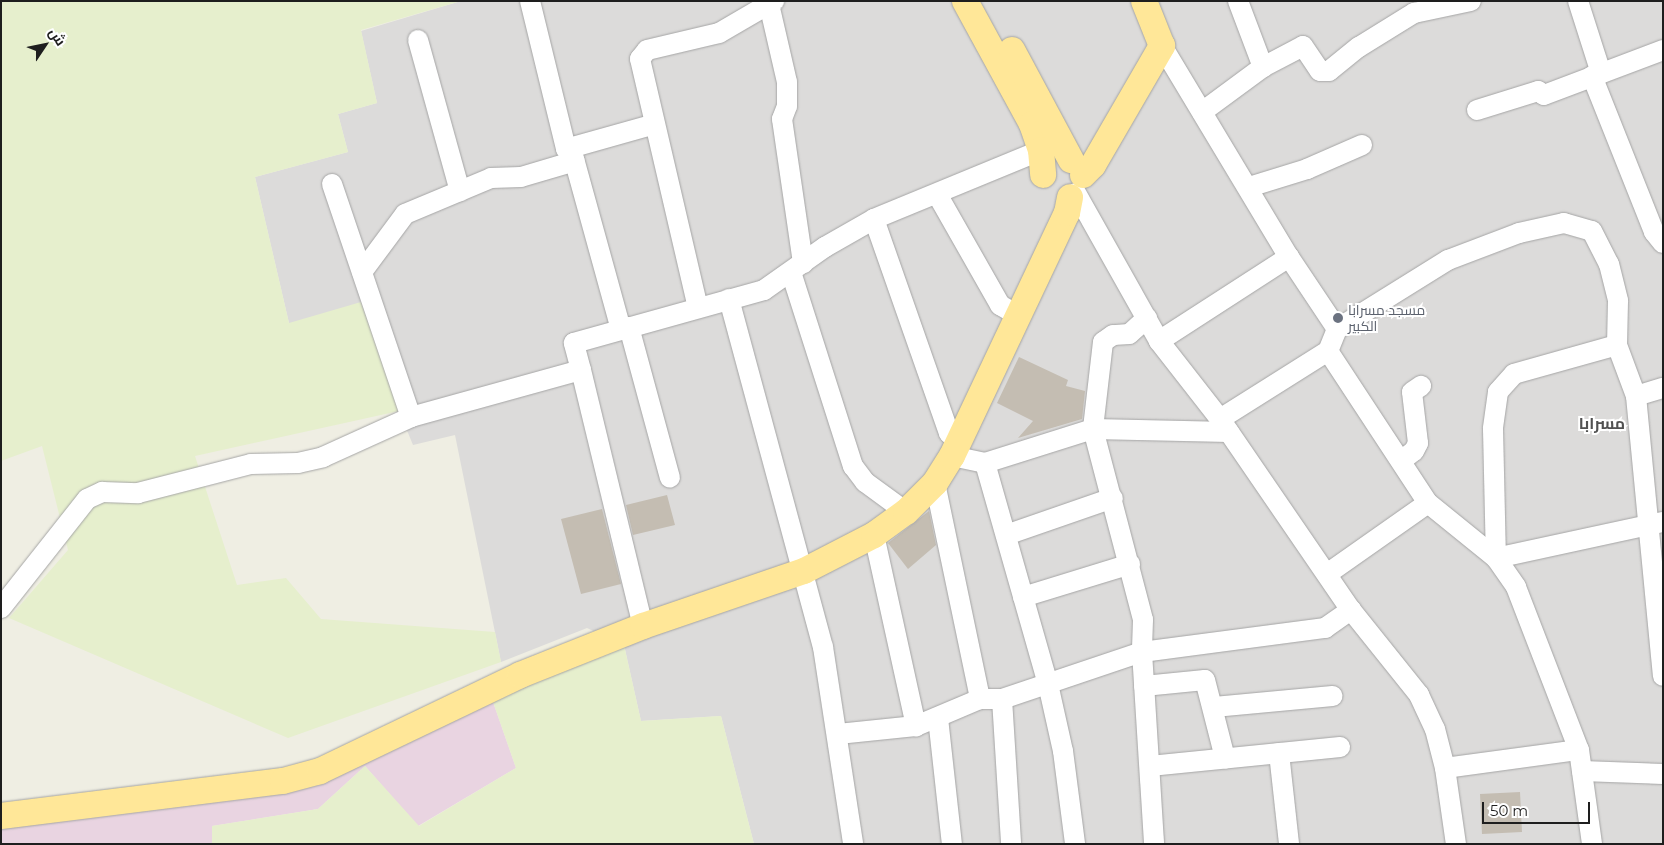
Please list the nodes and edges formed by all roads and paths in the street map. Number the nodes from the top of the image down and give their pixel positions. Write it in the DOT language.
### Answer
graph roads {
  1 [pos="530,1"];
  2 [pos="1144,1"];
  3 [pos="1238,1"];
  4 [pos="1471,1"];
  5 [pos="1578,1"];
  6 [pos="972,2"];
  7 [pos="771,3"];
  8 [pos="418,40"];
  9 [pos="1162,46"];
  10 [pos="1663,50"];
  11 [pos="1263,68"];
  12 [pos="1597,75"];
  13 [pos="1476,110"];
  14 [pos="1202,112"];
  15 [pos="655,124"];
  16 [pos="1362,145"];
  17 [pos="573,154"];
  18 [pos="1042,163"];
  19 [pos="1075,181"];
  20 [pos="332,184"];
  21 [pos="1249,187"];
  22 [pos="460,191"];
  23 [pos="936,194"];
  24 [pos="874,219"];
  25 [pos="1663,243"];
  26 [pos="1289,257"];
  27 [pos="797,267"];
  28 [pos="362,272"];
  29 [pos="729,299"];
  30 [pos="698,308"];
  31 [pos="1019,316"];
  32 [pos="1147,318"];
  33 [pos="625,328"];
  34 [pos="1337,329"];
  35 [pos="1159,340"];
  36 [pos="1618,345"];
  37 [pos="1328,351"];
  38 [pos="581,370"];
  39 [pos="1421,386"];
  40 [pos="1663,388"];
  41 [pos="1636,396"];
  42 [pos="411,417"];
  43 [pos="1224,426"];
  44 [pos="1093,428"];
  45 [pos="956,449"];
  46 [pos="1401,461"];
  47 [pos="986,462"];
  48 [pos="670,478"];
  49 [pos="935,483"];
  50 [pos="1113,498"];
  51 [pos="1428,503"];
  52 [pos="906,512"];
  53 [pos="1656,523"];
  54 [pos="874,535"];
  55 [pos="1006,535"];
  56 [pos="1496,558"];
  57 [pos="1130,564"];
  58 [pos="804,571"];
  59 [pos="1327,574"];
  60 [pos="1023,598"];
  61 [pos="1,608"];
  62 [pos="1351,610"];
  63 [pos="643,626"];
  64 [pos="1142,652"];
  65 [pos="1663,676"];
  66 [pos="1048,684"];
  67 [pos="1144,686"];
  68 [pos="1332,696"];
  69 [pos="1002,698"];
  70 [pos="980,699"];
  71 [pos="1214,706"];
  72 [pos="938,718"];
  73 [pos="916,726"];
  74 [pos="838,734"];
  75 [pos="1340,748"];
  76 [pos="1579,750"];
  77 [pos="1279,753"];
  78 [pos="1225,758"];
  79 [pos="1150,766"];
  80 [pos="1445,768"];
  81 [pos="1582,771"];
  82 [pos="1663,774"];
  83 [pos="1,816"];
  84 [pos="853,844"];
  85 [pos="952,844"];
  86 [pos="1011,844"];
  87 [pos="1076,844"];
  88 [pos="1154,844"];
  89 [pos="1289,844"];
  90 [pos="1456,844"];
  91 [pos="1592,844"];
  1 -- 17 [label="street"];
  2 -- 9 [label="main road"];
  3 -- 11 [label="street"];
  4 -- 11 [label="street"];
  5 -- 12 [label="street"];
  6 -- 18 [label="main road"];
  6 -- 19 [label="main road"];
  7 -- 15 [label="street"];
  7 -- 27 [label="street"];
  8 -- 22 [label="street"];
  9 -- 14 [label="street"];
  9 -- 19 [label="main road"];
  10 -- 12 [label="street"];
  11 -- 14 [label="street"];
  12 -- 13 [label="street"];
  12 -- 25 [label="street"];
  14 -- 21 [label="street"];
  15 -- 17 [label="street"];
  15 -- 30 [label="street"];
  16 -- 21 [label="street"];
  17 -- 22 [label="street"];
  17 -- 33 [label="street"];
  18 -- 19 [label="main road"];
  18 -- 19 [label="main road"];
  18 -- 23 [label="street"];
  19 -- 31 [label="main road"];
  19 -- 32 [label="street"];
  20 -- 28 [label="street"];
  21 -- 26 [label="street"];
  22 -- 28 [label="street"];
  23 -- 24 [label="street"];
  23 -- 31 [label="street"];
  24 -- 27 [label="street"];
  24 -- 45 [label="street"];
  26 -- 34 [label="street"];
  26 -- 35 [label="street"];
  27 -- 29 [label="street"];
  27 -- 52 [label="street"];
  28 -- 42 [label="street"];
  29 -- 30 [label="street"];
  29 -- 58 [label="street"];
  30 -- 33 [label="street"];
  31 -- 45 [label="main road"];
  32 -- 35 [label="street"];
  32 -- 44 [label="street"];
  33 -- 38 [label="street"];
  33 -- 48 [label="street"];
  34 -- 36 [label="street"];
  34 -- 37 [label="street"];
  35 -- 43 [label="street"];
  36 -- 41 [label="street"];
  36 -- 56 [label="street"];
  37 -- 43 [label="street"];
  37 -- 46 [label="street"];
  38 -- 42 [label="street"];
  38 -- 63 [label="street"];
  39 -- 46 [label="street"];
  40 -- 41 [label="street"];
  41 -- 53 [label="street"];
  42 -- 61 [label="street"];
  43 -- 44 [label="street"];
  43 -- 59 [label="street"];
  44 -- 47 [label="street"];
  44 -- 50 [label="street"];
  45 -- 47 [label="street"];
  45 -- 49 [label="main road"];
  46 -- 51 [label="street"];
  47 -- 55 [label="street"];
  49 -- 52 [label="main road"];
  49 -- 70 [label="street"];
  50 -- 55 [label="street"];
  50 -- 57 [label="street"];
  51 -- 56 [label="street"];
  51 -- 59 [label="street"];
  52 -- 54 [label="main road"];
  53 -- 56 [label="street"];
  53 -- 65 [label="street"];
  54 -- 58 [label="main road"];
  54 -- 73 [label="street"];
  55 -- 60 [label="street"];
  56 -- 76 [label="street"];
  57 -- 60 [label="street"];
  57 -- 64 [label="street"];
  58 -- 63 [label="main road"];
  58 -- 74 [label="street"];
  59 -- 62 [label="street"];
  60 -- 66 [label="street"];
  62 -- 64 [label="street"];
  62 -- 80 [label="street"];
  63 -- 83 [label="main road"];
  64 -- 66 [label="street"];
  64 -- 67 [label="street"];
  66 -- 69 [label="street"];
  66 -- 87 [label="street"];
  67 -- 71 [label="street"];
  67 -- 79 [label="street"];
  68 -- 71 [label="street"];
  69 -- 70 [label="street"];
  69 -- 86 [label="street"];
  70 -- 72 [label="street"];
  71 -- 78 [label="street"];
  72 -- 73 [label="street"];
  72 -- 85 [label="street"];
  73 -- 74 [label="street"];
  74 -- 84 [label="street"];
  75 -- 77 [label="street"];
  76 -- 80 [label="street"];
  76 -- 81 [label="street"];
  77 -- 78 [label="street"];
  77 -- 89 [label="street"];
  78 -- 79 [label="street"];
  79 -- 88 [label="street"];
  80 -- 90 [label="street"];
  81 -- 82 [label="street"];
  81 -- 91 [label="street"];
}
